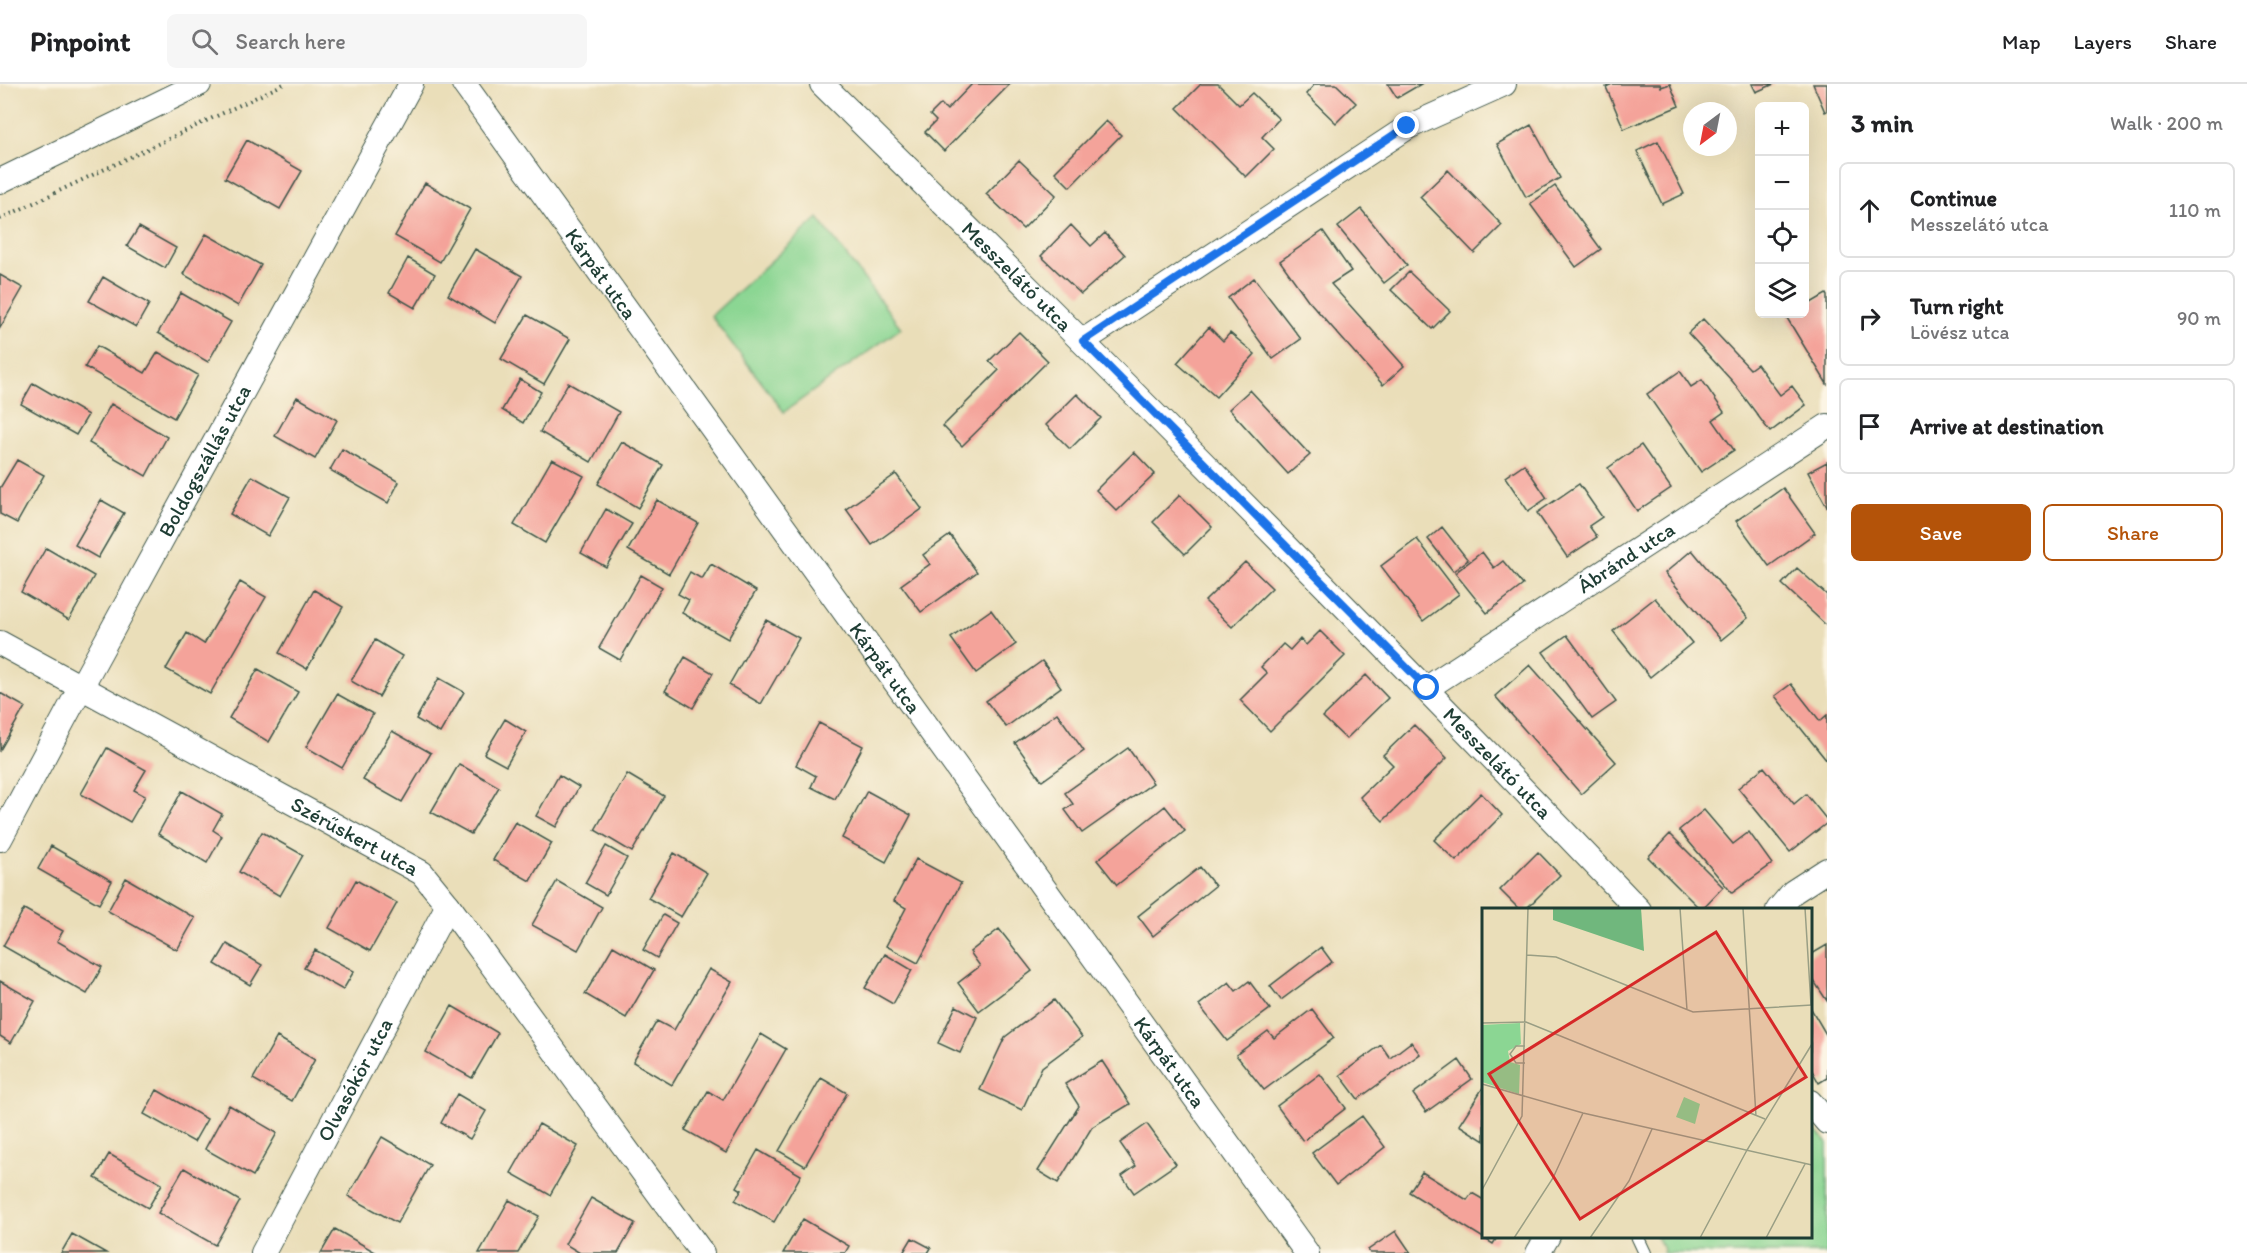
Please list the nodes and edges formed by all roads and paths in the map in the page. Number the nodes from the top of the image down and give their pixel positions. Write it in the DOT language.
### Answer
graph roads {
  1 [pos="199,84"];
  2 [pos="284,84"];
  3 [pos="411,84"];
  4 [pos="464,84"];
  5 [pos="822,84"];
  6 [pos="1504,84"];
  7 [pos="0,181"];
  8 [pos="0,219"];
  9 [pos="1083,341"];
  10 [pos="1827,426"];
  11 [pos="0,643"];
  12 [pos="81,687"];
  13 [pos="1427,688"];
  14 [pos="0,839"];
  15 [pos="1827,870"];
  16 [pos="448,905"];
  17 [pos="1638,908"];
  18 [pos="1779,908"];
  19 [pos="1812,1104"];
  20 [pos="1827,1122"];
  21 [pos="1547,1238"];
  22 [pos="1638,1238"];
  23 [pos="263,1253"];
  24 [pos="702,1253"];
  25 [pos="1307,1253"];
  26 [pos="1538,1253"];
  27 [pos="1645,1253"];
  1 -- 7 [label="street"];
  2 -- 8 [label="path"];
  3 -- 12 [label="street, Boldogszállás utca"];
  4 -- 25 [label="street, Kárpát utca"];
  5 -- 9 [label="street, Messzelátó utca"];
  6 -- 9 [label="street"];
  9 -- 13 [label="street, Messzelátó utca"];
  10 -- 13 [label="street, Ábránd utca"];
  11 -- 12 [label="street, Szérűskert utca"];
  12 -- 14 [label="street, Boldogszállás utca"];
  12 -- 16 [label="street, Szérűskert utca"];
  13 -- 17 [label="street, Messzelátó utca"];
  15 -- 18 [label="street"];
  16 -- 23 [label="street, Olvasókör utca"];
  16 -- 24 [label="street, Szérűskert utca"];
  19 -- 20 [label="street"];
  21 -- 26 [label="street"];
  22 -- 27 [label="lane"];
}
